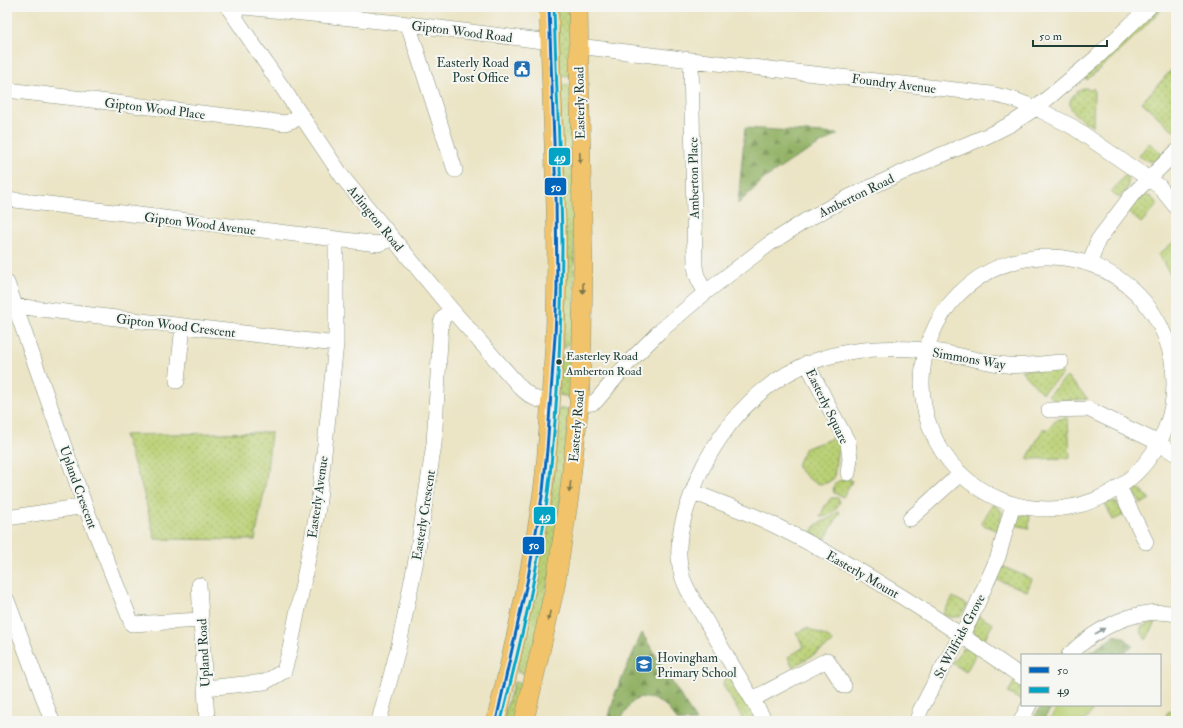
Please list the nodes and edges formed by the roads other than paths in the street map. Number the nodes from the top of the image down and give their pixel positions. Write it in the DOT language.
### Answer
graph roads {
  1 [pos="549,7"];
  2 [pos="578,7"];
  3 [pos="1149,7"];
  4 [pos="229,8"];
  5 [pos="408,24"];
  6 [pos="550,42"];
  7 [pos="578,46"];
  8 [pos="691,60"];
  9 [pos="7,90"];
  10 [pos="1036,108"];
  11 [pos="303,117"];
  12 [pos="1176,152"];
  13 [pos="455,170"];
  14 [pos="1148,178"];
  15 [pos="7,199"];
  16 [pos="1176,207"];
  17 [pos="392,237"];
  18 [pos="336,239"];
  19 [pos="1090,262"];
  20 [pos="7,283"];
  21 [pos="706,292"];
  22 [pos="15,306"];
  23 [pos="451,309"];
  24 [pos="183,326"];
  25 [pos="336,344"];
  26 [pos="925,350"];
  27 [pos="1061,362"];
  28 [pos="807,363"];
  29 [pos="177,381"];
  30 [pos="550,402"];
  31 [pos="579,404"];
  32 [pos="1049,410"];
  33 [pos="1167,448"];
  34 [pos="848,473"];
  35 [pos="960,474"];
  36 [pos="1119,487"];
  37 [pos="693,492"];
  38 [pos="1013,505"];
  39 [pos="85,506"];
  40 [pos="7,518"];
  41 [pos="910,519"];
  42 [pos="1146,542"];
  43 [pos="199,585"];
  44 [pos="7,600"];
  45 [pos="1176,614"];
  46 [pos="201,620"];
  47 [pos="961,634"];
  48 [pos="1070,654"];
  49 [pos="507,675"];
  50 [pos="1021,676"];
  51 [pos="534,681"];
  52 [pos="844,686"];
  53 [pos="205,688"];
  54 [pos="753,699"];
  55 [pos="1028,706"];
  56 [pos="52,721"];
  57 [pos="207,721"];
  58 [pos="379,721"];
  59 [pos="496,721"];
  60 [pos="524,721"];
  61 [pos="765,721"];
  62 [pos="916,721"];
  63 [pos="1021,721"];
  1 -- 6 [label="main road, Easterly Road"];
  2 -- 7 [label="main road, Easterly Road"];
  3 -- 10 [label="street, Amberton Road"];
  4 -- 5 [label="street, Gipton Wood Road"];
  4 -- 11 [label="street, Arlington Road"];
  5 -- 6 [label="street, Gipton Wood Road"];
  5 -- 13 [label="street"];
  6 -- 30 [label="main road, Easterly Road"];
  7 -- 8 [label="street, Foundry Avenue"];
  7 -- 31 [label="main road, Easterly Road, one-way"];
  8 -- 10 [label="street, Foundry Avenue"];
  8 -- 21 [label="street, Amberton Place"];
  9 -- 11 [label="street, Gipton Wood Place"];
  10 -- 14 [label="street, Foundry Avenue"];
  10 -- 21 [label="street, Amberton Road"];
  11 -- 17 [label="street, Arlington Road"];
  12 -- 14 [label="street"];
  14 -- 16 [label="street, Foundry Avenue"];
  14 -- 19 [label="street"];
  15 -- 18 [label="street, Gipton Wood Avenue"];
  17 -- 18 [label="street, Gipton Wood Avenue"];
  17 -- 23 [label="street, Arlington Road"];
  18 -- 25 [label="street, Easterly Avenue"];
  19 -- 26 [label="street"];
  19 -- 33 [label="street"];
  20 -- 22 [label="street, Upland Crescent"];
  21 -- 31 [label="street, Amberton Road"];
  22 -- 24 [label="street, Gipton Wood Crescent"];
  22 -- 39 [label="street, Upland Crescent"];
  23 -- 30 [label="street, Arlington Road"];
  23 -- 58 [label="street, Easterly Crescent"];
  24 -- 25 [label="street, Gipton Wood Crescent"];
  24 -- 29 [label="street"];
  25 -- 53 [label="street, Easterly Avenue"];
  26 -- 27 [label="street, Simmons Way"];
  26 -- 28 [label="street, Simmons Way"];
  26 -- 35 [label="street"];
  28 -- 34 [label="street, Easterly Square"];
  28 -- 37 [label="street, Simmons Way"];
  30 -- 49 [label="main road, Easterly Road"];
  31 -- 51 [label="main road, Easterly Road, one-way"];
  32 -- 33 [label="street"];
  33 -- 36 [label="street"];
  35 -- 38 [label="street"];
  35 -- 41 [label="street"];
  36 -- 38 [label="street"];
  36 -- 42 [label="street"];
  37 -- 47 [label="street, Easterly Mount"];
  37 -- 54 [label="street, Simmons Way"];
  38 -- 47 [label="street, St Wilfrids Grove"];
  39 -- 40 [label="street"];
  39 -- 46 [label="street, Upland Crescent"];
  43 -- 46 [label="street, Upland Road"];
  44 -- 56 [label="street"];
  48 -- 45 [label="street, one-way"];
  46 -- 53 [label="street, Upland Road"];
  47 -- 50 [label="street, Easterly Mount"];
  47 -- 62 [label="street, St Wilfrids Grove"];
  49 -- 51 [label="main road"];
  49 -- 59 [label="main road, Easterly Road"];
  51 -- 60 [label="main road, Easterly Road"];
  52 -- 54 [label="street"];
  53 -- 57 [label="street, Upland Road"];
  54 -- 61 [label="street, Simmons Way"];
  55 -- 63 [label="street"];
}
